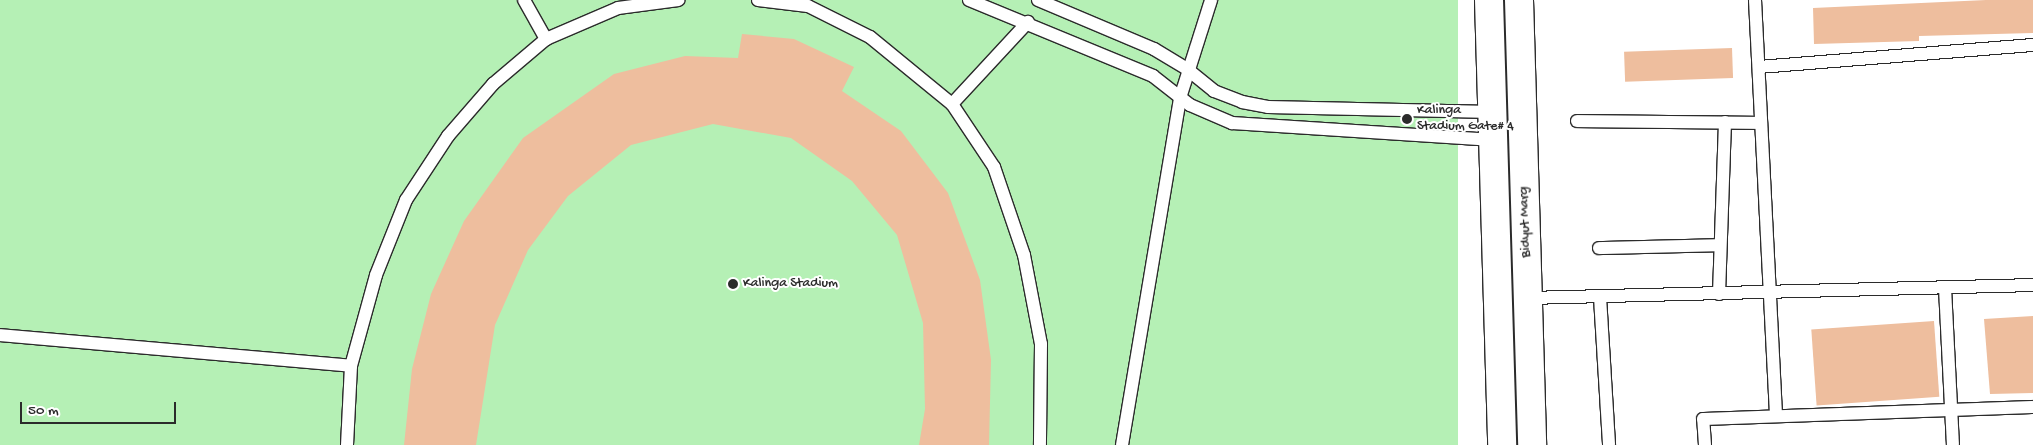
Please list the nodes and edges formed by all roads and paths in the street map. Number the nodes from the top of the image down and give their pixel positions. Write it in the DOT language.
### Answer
graph roads {
  1 [pos="524,0"];
  2 [pos="678,0"];
  3 [pos="758,0"];
  4 [pos="969,0"];
  5 [pos="1038,0"];
  6 [pos="1211,0"];
  7 [pos="1489,0"];
  8 [pos="1519,0"];
  9 [pos="1754,0"];
  10 [pos="1028,22"];
  11 [pos="546,39"];
  12 [pos="2033,45"];
  13 [pos="1759,67"];
  14 [pos="1187,69"];
  15 [pos="1180,98"];
  16 [pos="952,104"];
  17 [pos="1492,112"];
  18 [pos="1578,121"];
  19 [pos="1724,122"];
  20 [pos="1761,123"];
  21 [pos="1493,140"];
  22 [pos="1720,245"];
  23 [pos="1599,248"];
  24 [pos="2033,285"];
  25 [pos="1945,288"];
  26 [pos="1768,293"];
  27 [pos="1719,294"];
  28 [pos="1600,297"];
  29 [pos="1528,298"];
  30 [pos="0,335"];
  31 [pos="351,366"];
  32 [pos="2033,407"];
  33 [pos="1952,410"];
  34 [pos="1776,416"];
  35 [pos="347,445"];
  36 [pos="1040,445"];
  37 [pos="1122,445"];
  38 [pos="1502,445"];
  39 [pos="1532,445"];
  40 [pos="1609,445"];
  41 [pos="1705,445"];
  42 [pos="1953,445"];
  1 -- 11 [label="lane"];
  2 -- 11 [label="lane"];
  3 -- 16 [label="lane"];
  4 -- 10 [label="lane"];
  5 -- 14 [label="lane"];
  6 -- 14 [label="lane"];
  7 -- 17 [label="main road"];
  8 -- 29 [label="main road, Bidyut Marg"];
  9 -- 13 [label="lane"];
  10 -- 15 [label="lane"];
  10 -- 16 [label="lane"];
  11 -- 31 [label="lane"];
  12 -- 13 [label="lane"];
  13 -- 20 [label="lane"];
  14 -- 15 [label="lane"];
  14 -- 17 [label="lane"];
  15 -- 21 [label="lane"];
  15 -- 37 [label="lane"];
  16 -- 36 [label="lane"];
  17 -- 21 [label="main road"];
  18 -- 19 [label="lane"];
  19 -- 20 [label="lane"];
  19 -- 22 [label="lane"];
  20 -- 26 [label="lane"];
  21 -- 38 [label="main road"];
  22 -- 23 [label="lane"];
  22 -- 27 [label="lane"];
  24 -- 25 [label="lane"];
  25 -- 26 [label="lane"];
  25 -- 33 [label="lane"];
  26 -- 27 [label="lane"];
  26 -- 34 [label="lane"];
  27 -- 28 [label="lane"];
  28 -- 29 [label="lane"];
  28 -- 40 [label="lane"];
  29 -- 39 [label="main road, Bidyut Marg"];
  30 -- 31 [label="lane"];
  31 -- 35 [label="lane"];
  32 -- 33 [label="lane"];
  33 -- 34 [label="lane"];
  33 -- 42 [label="lane"];
  34 -- 41 [label="lane"];
}
